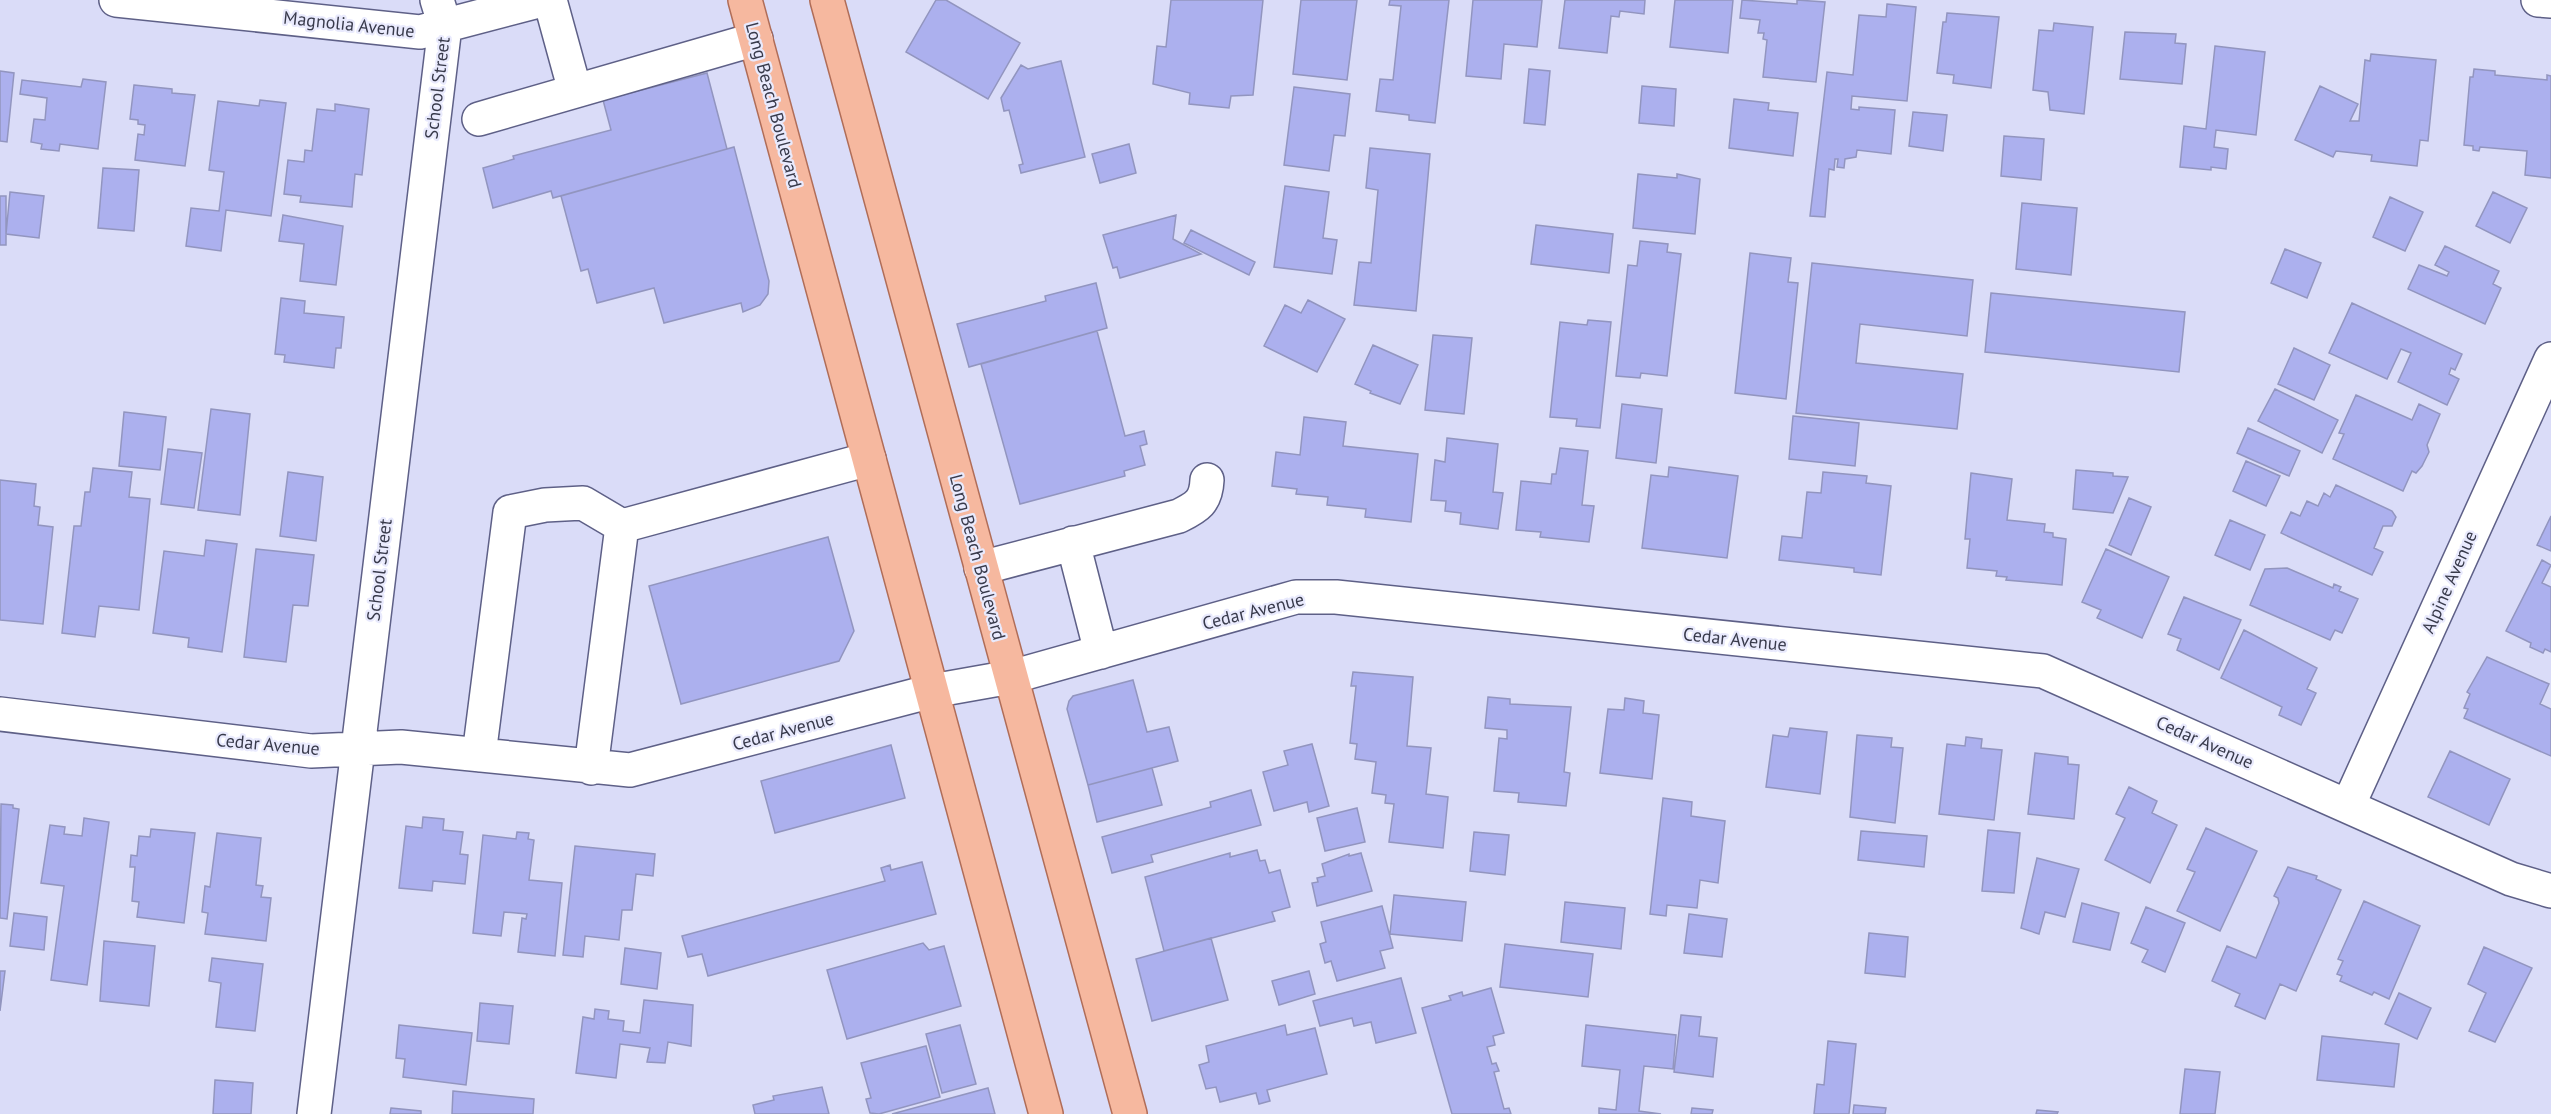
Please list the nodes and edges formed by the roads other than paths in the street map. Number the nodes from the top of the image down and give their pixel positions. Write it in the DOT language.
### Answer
graph roads {
  1 [pos="116,0"];
  2 [pos="542,0"];
  3 [pos="550,0"];
  4 [pos="745,0"];
  5 [pos="827,0"];
  6 [pos="2538,0"];
  7 [pos="2551,1"];
  8 [pos="441,13"];
  9 [pos="756,39"];
  10 [pos="575,91"];
  11 [pos="479,119"];
  12 [pos="2551,359"];
  13 [pos="869,459"];
  14 [pos="1207,480"];
  15 [pos="622,526"];
  16 [pos="1073,543"];
  17 [pos="981,568"];
  18 [pos="1101,652"];
  19 [pos="1011,677"];
  20 [pos="932,691"];
  21 [pos="0,714"];
  22 [pos="358,749"];
  23 [pos="479,755"];
  24 [pos="591,768"];
  25 [pos="2348,806"];
  26 [pos="2551,891"];
  27 [pos="314,1114"];
  28 [pos="1046,1114"];
  29 [pos="1130,1114"];
  1 -- 8 [label="street, Magnolia Avenue"];
  2 -- 8 [label="street, Magnolia Avenue"];
  3 -- 10 [label="street"];
  4 -- 9 [label="main road, Long Beach Boulevard"];
  5 -- 17 [label="main road, Long Beach Boulevard"];
  6 -- 7 [label="street"];
  8 -- 22 [label="street, School Street"];
  9 -- 10 [label="street"];
  9 -- 13 [label="main road, Long Beach Boulevard"];
  10 -- 11 [label="street"];
  12 -- 25 [label="street, Alpine Avenue"];
  13 -- 15 [label="street"];
  13 -- 20 [label="main road, Long Beach Boulevard"];
  14 -- 16 [label="street"];
  15 -- 23 [label="street"];
  15 -- 24 [label="street"];
  16 -- 17 [label="street"];
  16 -- 18 [label="street"];
  17 -- 19 [label="main road, Long Beach Boulevard"];
  18 -- 19 [label="street, Cedar Avenue"];
  18 -- 25 [label="street, Cedar Avenue"];
  19 -- 20 [label="street, Cedar Avenue"];
  19 -- 29 [label="main road, Long Beach Boulevard"];
  20 -- 24 [label="street, Cedar Avenue"];
  20 -- 28 [label="main road, Long Beach Boulevard"];
  21 -- 22 [label="street, Cedar Avenue"];
  22 -- 23 [label="street, Cedar Avenue"];
  22 -- 27 [label="street, School Street"];
  23 -- 24 [label="street, Cedar Avenue"];
  25 -- 26 [label="street, Cedar Avenue"];
}
